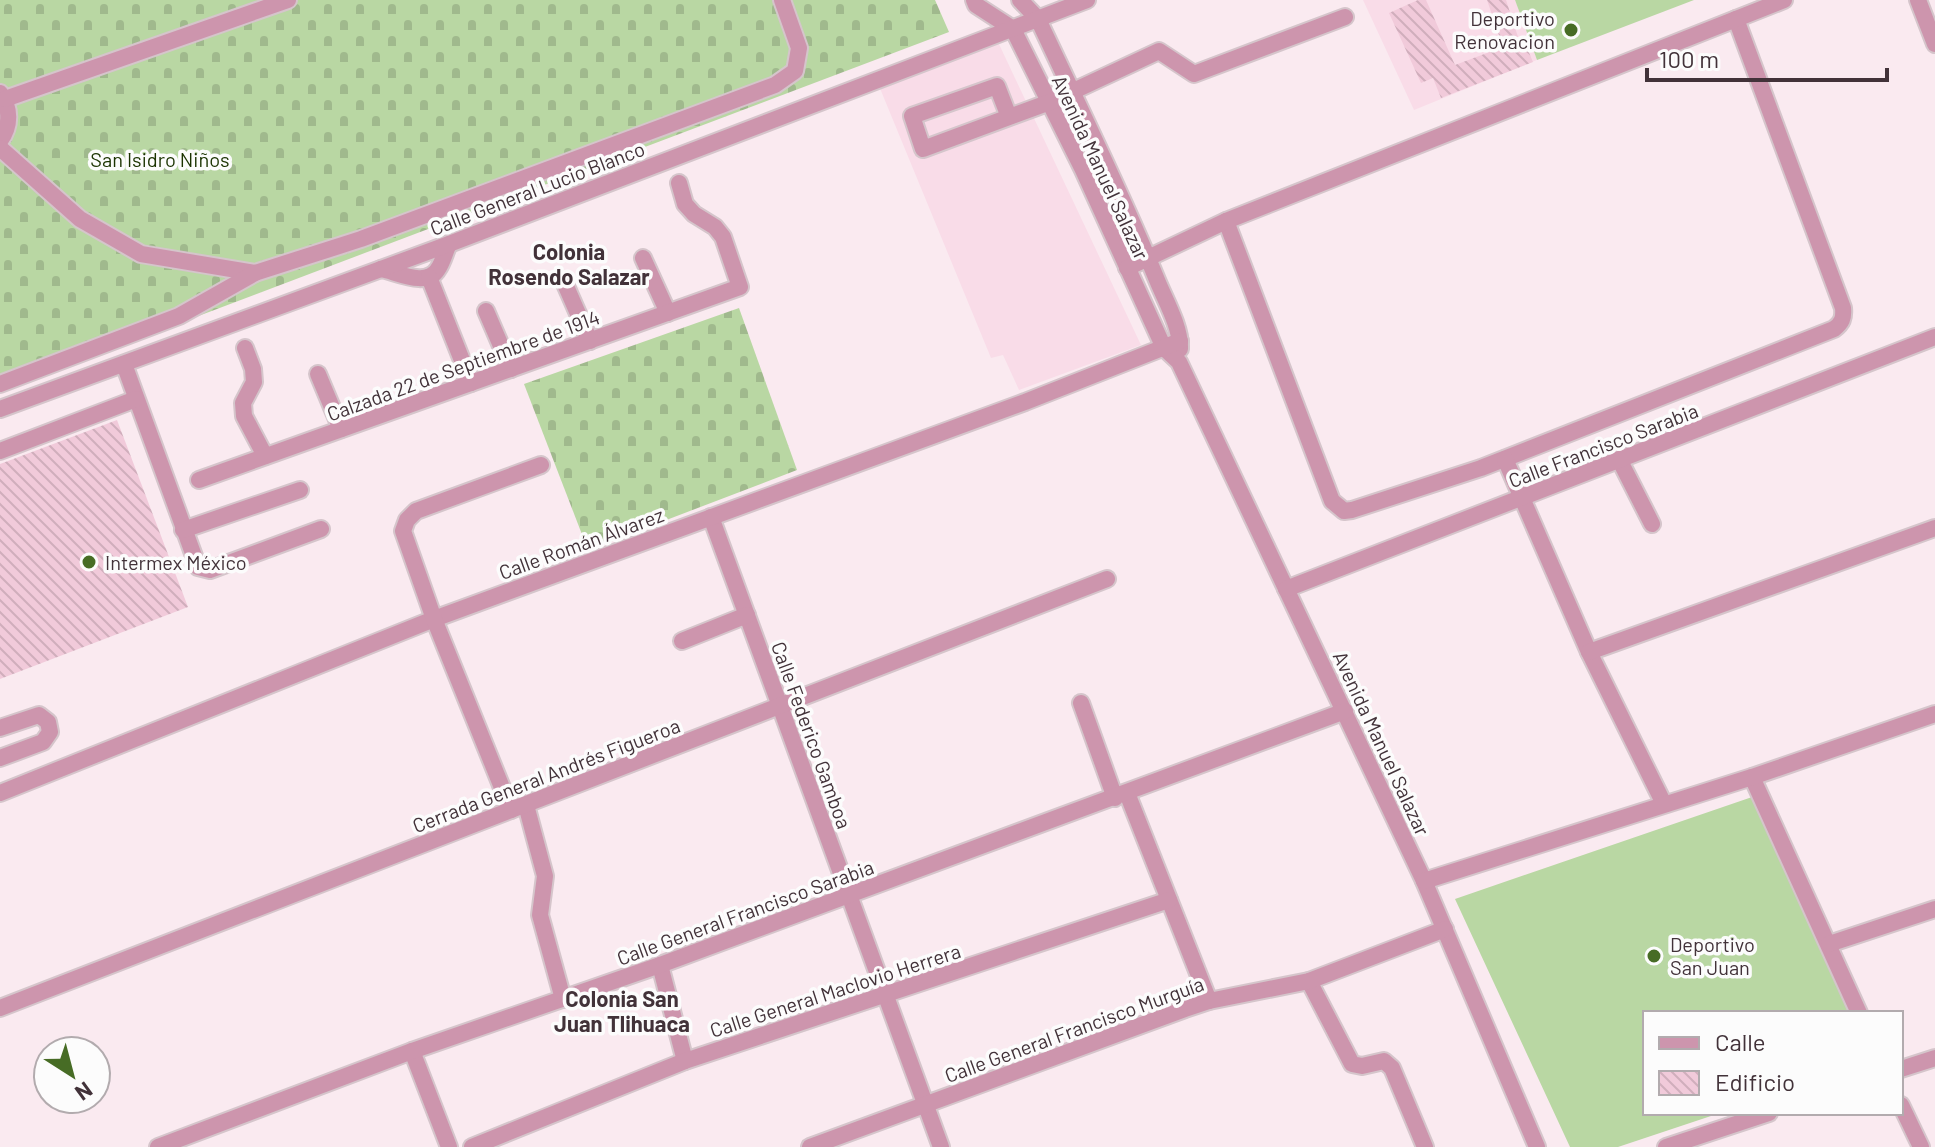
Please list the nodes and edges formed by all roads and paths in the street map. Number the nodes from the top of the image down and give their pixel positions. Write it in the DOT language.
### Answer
graph roads {
  1 [pos="288,0"];
  2 [pos="782,0"];
  3 [pos="974,0"];
  4 [pos="1020,0"];
  5 [pos="1087,0"];
  6 [pos="1784,0"];
  7 [pos="1918,0"];
  8 [pos="1345,17"];
  9 [pos="1038,19"];
  10 [pos="1736,19"];
  11 [pos="1931,23"];
  12 [pos="1013,29"];
  13 [pos="1935,44"];
  14 [pos="1072,92"];
  15 [pos="2,96"];
  16 [pos="1050,102"];
  17 [pos="1009,117"];
  18 [pos="0,141"];
  19 [pos="0,148"];
  20 [pos="1103,161"];
  21 [pos="1083,170"];
  22 [pos="679,183"];
  23 [pos="1226,221"];
  24 [pos="449,244"];
  25 [pos="643,258"];
  26 [pos="1148,258"];
  27 [pos="1127,268"];
  28 [pos="381,269"];
  29 [pos="255,273"];
  30 [pos="429,277"];
  31 [pos="565,284"];
  32 [pos="486,311"];
  33 [pos="668,313"];
  34 [pos="1935,337"];
  35 [pos="590,341"];
  36 [pos="1180,341"];
  37 [pos="245,348"];
  38 [pos="1164,348"];
  39 [pos="1179,362"];
  40 [pos="124,364"];
  41 [pos="511,369"];
  42 [pos="318,374"];
  43 [pos="471,383"];
  44 [pos="0,384"];
  45 [pos="136,399"];
  46 [pos="0,409"];
  47 [pos="341,429"];
  48 [pos="0,451"];
  49 [pos="265,456"];
  50 [pos="1505,459"];
  51 [pos="1619,459"];
  52 [pos="541,465"];
  53 [pos="199,480"];
  54 [pos="300,490"];
  55 [pos="1521,498"];
  56 [pos="711,517"];
  57 [pos="1652,524"];
  58 [pos="1935,528"];
  59 [pos="321,529"];
  60 [pos="183,530"];
  61 [pos="1107,579"];
  62 [pos="1286,589"];
  63 [pos="747,615"];
  64 [pos="434,619"];
  65 [pos="682,641"];
  66 [pos="1589,652"];
  67 [pos="1081,703"];
  68 [pos="782,707"];
  69 [pos="1345,711"];
  70 [pos="1935,714"];
  71 [pos="0,728"];
  72 [pos="0,758"];
  73 [pos="1752,777"];
  74 [pos="0,793"];
  75 [pos="1121,796"];
  76 [pos="1664,804"];
  77 [pos="518,808"];
  78 [pos="1424,881"];
  79 [pos="848,896"];
  80 [pos="1169,900"];
  81 [pos="1935,909"];
  82 [pos="1445,929"];
  83 [pos="1829,944"];
  84 [pos="660,965"];
  85 [pos="1309,981"];
  86 [pos="885,995"];
  87 [pos="563,999"];
  88 [pos="1209,1001"];
  89 [pos="0,1008"];
  90 [pos="1858,1011"];
  91 [pos="412,1051"];
  92 [pos="1935,1058"];
  93 [pos="685,1061"];
  94 [pos="1903,1068"];
  95 [pos="925,1104"];
  96 [pos="1903,1109"];
  97 [pos="1763,1115"];
  98 [pos="158,1147"];
  99 [pos="449,1147"];
  100 [pos="472,1147"];
  101 [pos="810,1147"];
  102 [pos="941,1147"];
  103 [pos="1425,1147"];
  104 [pos="1537,1147"];
  105 [pos="1666,1147"];
  106 [pos="1921,1147"];
  1 -- 15 [label="street"];
  2 -- 29 [label="street"];
  3 -- 12 [label="street"];
  4 -- 9 [label="street, Avenida Manuel Salazar"];
  5 -- 9 [label="street, Calle General Lucio Blanco"];
  6 -- 10 [label="street"];
  7 -- 11 [label="street"];
  8 -- 14 [label="street"];
  9 -- 12 [label="street, Calle General Lucio Blanco"];
  9 -- 14 [label="street, Avenida Manuel Salazar"];
  10 -- 23 [label="street"];
  10 -- 50 [label="street"];
  11 -- 13 [label="street"];
  12 -- 16 [label="street, Avenida Manuel Salazar"];
  12 -- 24 [label="street, Calle General Lucio Blanco"];
  14 -- 16 [label="street"];
  14 -- 20 [label="street, Avenida Manuel Salazar"];
  15 -- 18 [label="street"];
  16 -- 17 [label="street"];
  16 -- 21 [label="street, Avenida Manuel Salazar"];
  17 -- 17 [label="street"];
  19 -- 29 [label="street"];
  20 -- 21 [label="street"];
  20 -- 26 [label="street, Avenida Manuel Salazar"];
  21 -- 27 [label="street, Avenida Manuel Salazar"];
  22 -- 33 [label="street, Calzada 22 de Septiembre de 1914"];
  23 -- 26 [label="street"];
  23 -- 50 [label="street"];
  24 -- 28 [label="street, Calle General Lucio Blanco"];
  24 -- 30 [label="street"];
  25 -- 33 [label="street"];
  26 -- 27 [label="street"];
  26 -- 36 [label="street, Avenida Manuel Salazar"];
  27 -- 38 [label="street, Avenida Manuel Salazar"];
  28 -- 30 [label="street"];
  28 -- 40 [label="street, Calle General Lucio Blanco"];
  29 -- 44 [label="street"];
  30 -- 43 [label="street"];
  31 -- 35 [label="street"];
  32 -- 41 [label="street"];
  33 -- 35 [label="street, Calzada 22 de Septiembre de 1914"];
  34 -- 51 [label="street, Calle Francisco Sarabia"];
  35 -- 41 [label="street, Calzada 22 de Septiembre de 1914"];
  36 -- 38 [label="street, Calle Román Álvarez"];
  36 -- 39 [label="street, Avenida Manuel Salazar"];
  37 -- 49 [label="street"];
  38 -- 39 [label="street, Avenida Manuel Salazar"];
  38 -- 56 [label="street, Calle Román Álvarez"];
  39 -- 62 [label="street, Avenida Manuel Salazar"];
  40 -- 45 [label="street"];
  40 -- 46 [label="street, Calle General Lucio Blanco"];
  41 -- 43 [label="street, Calzada 22 de Septiembre de 1914"];
  42 -- 47 [label="street"];
  43 -- 47 [label="street, Calzada 22 de Septiembre de 1914"];
  45 -- 48 [label="street"];
  45 -- 60 [label="street"];
  47 -- 49 [label="street, Calzada 22 de Septiembre de 1914"];
  49 -- 53 [label="street, Calzada 22 de Septiembre de 1914"];
  50 -- 55 [label="street"];
  51 -- 55 [label="street, Calle Francisco Sarabia"];
  51 -- 57 [label="street"];
  52 -- 64 [label="street"];
  54 -- 60 [label="street"];
  55 -- 62 [label="street, Calle Francisco Sarabia"];
  55 -- 66 [label="street"];
  56 -- 63 [label="street, Calle Federico Gamboa"];
  56 -- 64 [label="street, Calle Román Álvarez"];
  58 -- 66 [label="street"];
  59 -- 60 [label="street"];
  61 -- 68 [label="street, Cerrada General Andrés Figueroa"];
  62 -- 69 [label="street, Avenida Manuel Salazar"];
  63 -- 65 [label="street"];
  63 -- 68 [label="street, Calle Federico Gamboa"];
  64 -- 74 [label="street, Calle Román Álvarez"];
  64 -- 77 [label="street"];
  66 -- 76 [label="street"];
  67 -- 75 [label="street"];
  68 -- 77 [label="street, Cerrada General Andrés Figueroa"];
  68 -- 79 [label="street, Calle Federico Gamboa"];
  69 -- 75 [label="street, Calle General Francisco Sarabia"];
  69 -- 78 [label="street, Avenida Manuel Salazar"];
  70 -- 73 [label="street"];
  71 -- 72 [label="street"];
  73 -- 76 [label="street"];
  73 -- 83 [label="street"];
  75 -- 79 [label="street, Calle General Francisco Sarabia"];
  75 -- 80 [label="street"];
  76 -- 78 [label="street"];
  77 -- 87 [label="street"];
  77 -- 89 [label="street, Cerrada General Andrés Figueroa"];
  78 -- 82 [label="street, Avenida Manuel Salazar"];
  79 -- 84 [label="street, Calle General Francisco Sarabia"];
  79 -- 86 [label="street, Calle Federico Gamboa"];
  80 -- 86 [label="street, Calle General Maclovio Herrera"];
  80 -- 88 [label="street"];
  81 -- 83 [label="street"];
  82 -- 85 [label="street, Calle General Francisco Murguía"];
  82 -- 104 [label="street, Avenida Manuel Salazar"];
  83 -- 90 [label="street"];
  84 -- 87 [label="street, Calle General Francisco Sarabia"];
  84 -- 93 [label="street"];
  85 -- 88 [label="street, Calle General Francisco Murguía"];
  85 -- 103 [label="street"];
  86 -- 93 [label="street, Calle General Maclovio Herrera"];
  86 -- 95 [label="street, Calle Federico Gamboa"];
  87 -- 91 [label="street, Calle General Francisco Sarabia"];
  88 -- 95 [label="street, Calle General Francisco Murguía"];
  91 -- 98 [label="street, Calle General Francisco Sarabia"];
  91 -- 99 [label="street"];
  92 -- 94 [label="street"];
  93 -- 100 [label="street, Calle General Maclovio Herrera"];
  95 -- 101 [label="street, Calle General Francisco Murguía"];
  95 -- 102 [label="street, Calle Federico Gamboa"];
  96 -- 106 [label="street"];
  97 -- 105 [label="street"];
}
